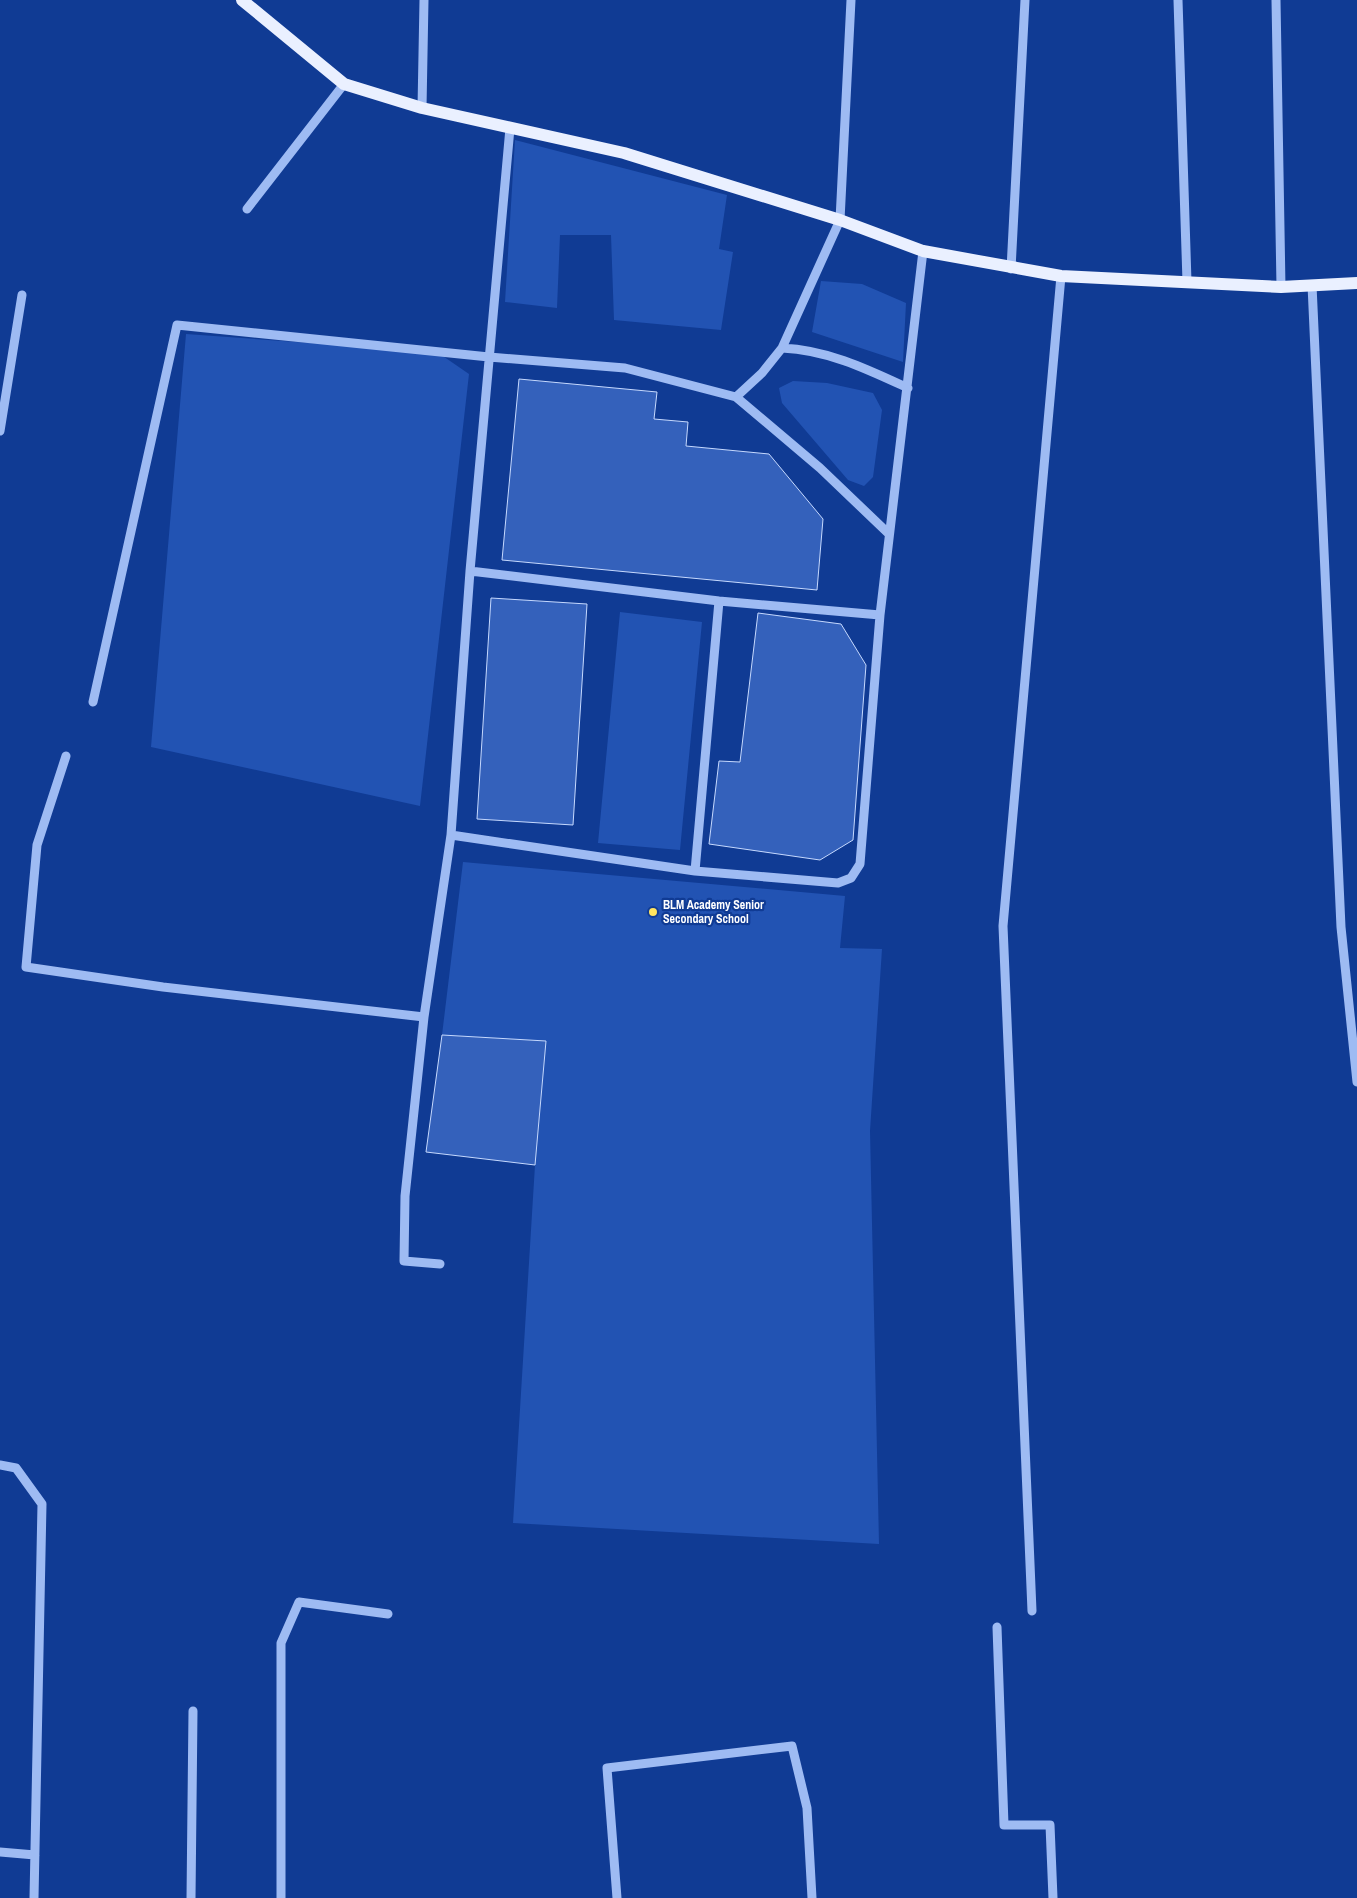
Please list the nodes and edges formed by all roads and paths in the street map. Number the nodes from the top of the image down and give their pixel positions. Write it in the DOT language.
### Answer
graph roads {
  1 [pos="242,0"];
  2 [pos="424,0"];
  3 [pos="851,0"];
  4 [pos="1025,0"];
  5 [pos="1178,0"];
  6 [pos="1276,0"];
  7 [pos="344,84"];
  8 [pos="422,108"];
  9 [pos="510,128"];
  10 [pos="247,209"];
  11 [pos="840,220"];
  12 [pos="923,251"];
  13 [pos="1011,269"];
  14 [pos="1061,276"];
  15 [pos="1187,282"];
  16 [pos="1357,283"];
  17 [pos="1312,285"];
  18 [pos="1281,287"];
  19 [pos="22,295"];
  20 [pos="782,348"];
  21 [pos="489,357"];
  22 [pos="908,388"];
  23 [pos="736,397"];
  24 [pos="0,431"];
  25 [pos="889,534"];
  26 [pos="470,571"];
  27 [pos="719,601"];
  28 [pos="880,615"];
  29 [pos="93,702"];
  30 [pos="66,756"];
  31 [pos="451,835"];
  32 [pos="695,871"];
  33 [pos="424,1017"];
  34 [pos="1357,1082"];
  35 [pos="440,1264"];
  36 [pos="0,1465"];
  37 [pos="1032,1611"];
  38 [pos="388,1614"];
  39 [pos="996,1627"];
  40 [pos="192,1711"];
  41 [pos="0,1852"];
  42 [pos="35,1855"];
  43 [pos="34,1898"];
  44 [pos="191,1898"];
  45 [pos="281,1898"];
  46 [pos="617,1898"];
  47 [pos="812,1898"];
  48 [pos="1053,1898"];
  1 -- 7 [label="main road"];
  2 -- 8 [label="street"];
  3 -- 11 [label="street"];
  4 -- 13 [label="street"];
  5 -- 15 [label="street"];
  6 -- 18 [label="street"];
  7 -- 8 [label="main road"];
  7 -- 10 [label="street"];
  8 -- 9 [label="main road"];
  9 -- 11 [label="main road"];
  9 -- 21 [label="street"];
  11 -- 12 [label="main road"];
  11 -- 20 [label="street"];
  12 -- 13 [label="main road"];
  12 -- 22 [label="street"];
  13 -- 14 [label="main road"];
  14 -- 15 [label="main road"];
  14 -- 37 [label="street"];
  15 -- 18 [label="main road"];
  16 -- 17 [label="main road"];
  17 -- 18 [label="main road"];
  17 -- 34 [label="street"];
  19 -- 24 [label="street"];
  20 -- 22 [label="street"];
  20 -- 23 [label="street"];
  21 -- 23 [label="street"];
  21 -- 26 [label="street"];
  21 -- 29 [label="street"];
  22 -- 25 [label="street"];
  23 -- 25 [label="street"];
  25 -- 28 [label="street"];
  26 -- 27 [label="street"];
  26 -- 31 [label="street"];
  27 -- 28 [label="street"];
  27 -- 32 [label="street"];
  28 -- 32 [label="street"];
  30 -- 33 [label="street"];
  31 -- 32 [label="street"];
  31 -- 33 [label="street"];
  33 -- 35 [label="street"];
  36 -- 42 [label="street"];
  38 -- 45 [label="street"];
  39 -- 48 [label="street"];
  40 -- 44 [label="street"];
  41 -- 42 [label="street"];
  42 -- 43 [label="street"];
  46 -- 47 [label="street"];
}
